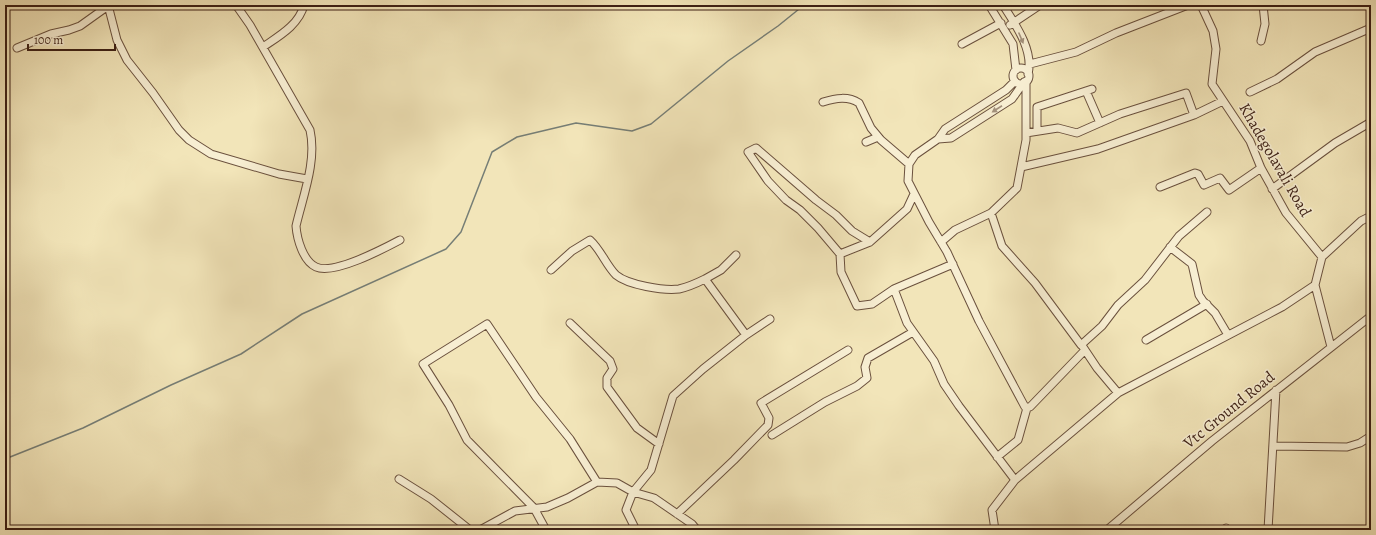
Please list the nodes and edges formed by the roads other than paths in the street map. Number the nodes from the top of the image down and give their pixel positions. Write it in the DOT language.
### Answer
graph roads {
  1 [pos="108,5"];
  2 [pos="236,5"];
  3 [pos="304,5"];
  4 [pos="989,5"];
  5 [pos="1003,5"];
  6 [pos="1040,5"];
  7 [pos="1188,5"];
  8 [pos="1201,5"];
  9 [pos="1263,5"];
  10 [pos="1014,22"];
  11 [pos="1003,25"];
  12 [pos="1371,28"];
  13 [pos="1261,41"];
  14 [pos="962,44"];
  15 [pos="263,47"];
  16 [pos="17,48"];
  17 [pos="1030,64"];
  18 [pos="1016,70"];
  19 [pos="1026,79"];
  20 [pos="1015,81"];
  21 [pos="1250,92"];
  22 [pos="1223,101"];
  23 [pos="823,102"];
  24 [pos="1194,115"];
  25 [pos="1371,122"];
  26 [pos="1100,123"];
  27 [pos="1037,130"];
  28 [pos="1026,133"];
  29 [pos="878,137"];
  30 [pos="938,139"];
  31 [pos="866,142"];
  32 [pos="909,164"];
  33 [pos="1021,167"];
  34 [pos="1261,168"];
  35 [pos="307,179"];
  36 [pos="1160,187"];
  37 [pos="1272,189"];
  38 [pos="914,194"];
  39 [pos="1207,212"];
  40 [pos="991,213"];
  41 [pos="1371,216"];
  42 [pos="400,240"];
  43 [pos="870,242"];
  44 [pos="941,242"];
  45 [pos="1170,247"];
  46 [pos="840,254"];
  47 [pos="736,255"];
  48 [pos="1322,257"];
  49 [pos="953,264"];
  50 [pos="551,270"];
  51 [pos="705,279"];
  52 [pos="1315,286"];
  53 [pos="894,289"];
  54 [pos="1207,304"];
  55 [pos="1371,316"];
  56 [pos="770,319"];
  57 [pos="570,324"];
  58 [pos="913,332"];
  59 [pos="746,335"];
  60 [pos="1228,336"];
  61 [pos="1146,340"];
  62 [pos="1083,347"];
  63 [pos="1331,347"];
  64 [pos="848,350"];
  65 [pos="1276,390"];
  66 [pos="1118,392"];
  67 [pos="1027,408"];
  68 [pos="772,435"];
  69 [pos="1371,436"];
  70 [pos="659,444"];
  71 [pos="1273,446"];
  72 [pos="998,457"];
  73 [pos="399,479"];
  74 [pos="1015,480"];
  75 [pos="597,482"];
  76 [pos="633,492"];
  77 [pos="534,508"];
  78 [pos="677,514"];
  79 [pos="470,530"];
  80 [pos="480,530"];
  81 [pos="546,530"];
  82 [pos="636,530"];
  83 [pos="697,530"];
  84 [pos="995,530"];
  85 [pos="1107,530"];
  86 [pos="1268,530"];
  1 -- 16 [label="street"];
  1 -- 35 [label="street"];
  2 -- 15 [label="street"];
  3 -- 15 [label="street"];
  4 -- 11 [label="street"];
  5 -- 10 [label="street"];
  6 -- 10 [label="street"];
  7 -- 17 [label="street"];
  8 -- 22 [label="street, Khadegolavali Road"];
  9 -- 13 [label="street"];
  10 -- 11 [label="street"];
  10 -- 17 [label="street, one-way"];
  11 -- 14 [label="street"];
  11 -- 18 [label="street"];
  12 -- 21 [label="street"];
  15 -- 35 [label="street"];
  17 -- 19 [label="street"];
  18 -- 19 [label="street"];
  18 -- 20 [label="street"];
  19 -- 20 [label="street"];
  19 -- 28 [label="street"];
  19 -- 30 [label="street, one-way"];
  20 -- 30 [label="street"];
  22 -- 24 [label="street"];
  22 -- 34 [label="street, Khadegolavali Road"];
  23 -- 29 [label="street"];
  24 -- 26 [label="street"];
  24 -- 33 [label="street"];
  25 -- 37 [label="street"];
  26 -- 27 [label="street"];
  26 -- 27 [label="street"];
  27 -- 28 [label="street"];
  28 -- 33 [label="street"];
  29 -- 31 [label="street"];
  29 -- 32 [label="street"];
  30 -- 32 [label="street"];
  32 -- 38 [label="street"];
  33 -- 40 [label="street"];
  34 -- 36 [label="street"];
  34 -- 37 [label="street, Khadegolavali Road"];
  35 -- 42 [label="street"];
  37 -- 48 [label="street, Khadegolavali Road"];
  38 -- 43 [label="street"];
  38 -- 44 [label="street"];
  39 -- 45 [label="street"];
  40 -- 44 [label="street"];
  40 -- 62 [label="street"];
  41 -- 48 [label="street"];
  43 -- 46 [label="street"];
  43 -- 46 [label="street"];
  44 -- 49 [label="street"];
  45 -- 54 [label="street"];
  45 -- 62 [label="street"];
  46 -- 53 [label="street"];
  47 -- 51 [label="street"];
  48 -- 52 [label="street"];
  49 -- 53 [label="street"];
  49 -- 67 [label="street"];
  50 -- 51 [label="street"];
  51 -- 59 [label="street"];
  52 -- 60 [label="street"];
  52 -- 63 [label="street"];
  53 -- 58 [label="street"];
  54 -- 60 [label="street"];
  54 -- 61 [label="street"];
  55 -- 63 [label="street, Vtc Ground Road"];
  56 -- 59 [label="street"];
  57 -- 70 [label="street"];
  58 -- 68 [label="street"];
  58 -- 72 [label="street"];
  59 -- 70 [label="street"];
  60 -- 66 [label="street"];
  62 -- 66 [label="street"];
  62 -- 67 [label="street"];
  63 -- 65 [label="street, Vtc Ground Road"];
  64 -- 78 [label="street"];
  65 -- 71 [label="street"];
  65 -- 85 [label="street, Vtc Ground Road"];
  66 -- 74 [label="street"];
  67 -- 72 [label="street"];
  69 -- 71 [label="street"];
  70 -- 76 [label="street"];
  71 -- 86 [label="street"];
  72 -- 74 [label="street"];
  73 -- 79 [label="street"];
  74 -- 84 [label="street"];
  75 -- 76 [label="street"];
  75 -- 77 [label="street"];
  75 -- 77 [label="street"];
  76 -- 78 [label="street"];
  76 -- 82 [label="street"];
  77 -- 80 [label="street"];
  77 -- 81 [label="street"];
  78 -- 83 [label="street"];
}
